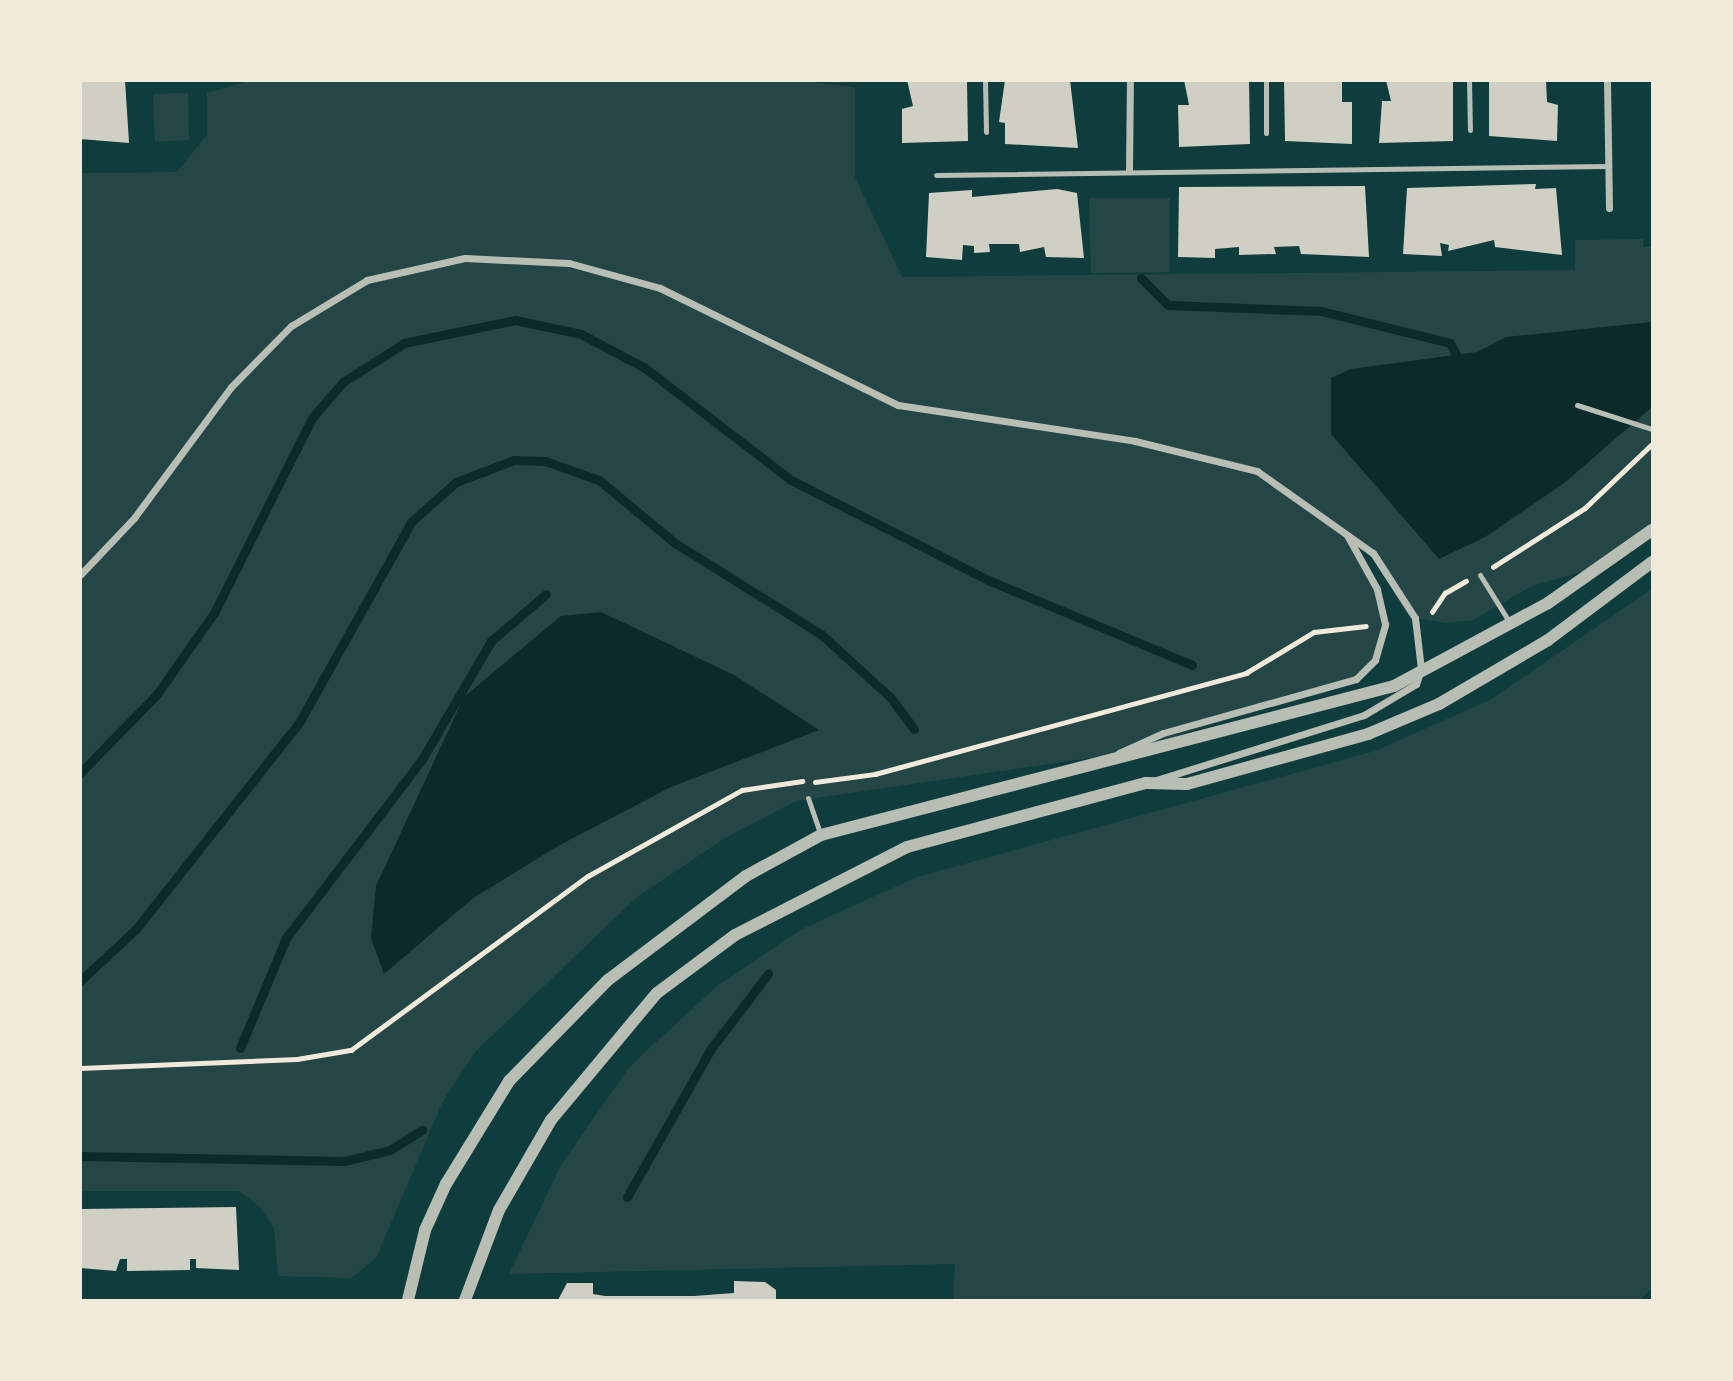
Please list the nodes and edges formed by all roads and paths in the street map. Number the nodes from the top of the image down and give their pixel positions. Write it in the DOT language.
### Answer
graph roads {
  1 [pos="985,80"];
  2 [pos="1130,80"];
  3 [pos="1266,80"];
  4 [pos="1469,80"];
  5 [pos="1606,80"];
  6 [pos="1470,130"];
  7 [pos="986,132"];
  8 [pos="1266,133"];
  9 [pos="1608,166"];
  10 [pos="1129,172"];
  11 [pos="936,175"];
  12 [pos="1609,208"];
  13 [pos="1577,405"];
  14 [pos="1653,429"];
  15 [pos="1653,444"];
  16 [pos="1653,530"];
  17 [pos="1345,531"];
  18 [pos="1653,562"];
  19 [pos="80,575"];
  20 [pos="1480,575"];
  21 [pos="1433,612"];
  22 [pos="1364,625"];
  23 [pos="1511,625"];
  24 [pos="1421,669"];
  25 [pos="1117,754"];
  26 [pos="1146,783"];
  27 [pos="808,798"];
  28 [pos="821,835"];
  29 [pos="80,1068"];
  30 [pos="408,1300"];
  31 [pos="465,1300"];
  1 -- 7 [label="lane"];
  2 -- 10 [label="street"];
  3 -- 8 [label="lane"];
  4 -- 6 [label="lane"];
  5 -- 9 [label="street"];
  9 -- 10 [label="lane"];
  9 -- 12 [label="street"];
  10 -- 11 [label="lane"];
  13 -- 14 [label="lane"];
  15 -- 20 [label="path"];
  16 -- 23 [label="street"];
  17 -- 19 [label="street"];
  17 -- 24 [label="street"];
  17 -- 25 [label="street"];
  18 -- 26 [label="street"];
  20 -- 21 [label="path"];
  20 -- 23 [label="lane"];
  22 -- 29 [label="path"];
  23 -- 24 [label="street"];
  24 -- 25 [label="street"];
  24 -- 26 [label="street"];
  25 -- 28 [label="street"];
  26 -- 31 [label="street"];
  27 -- 28 [label="lane"];
  28 -- 30 [label="street"];
}
